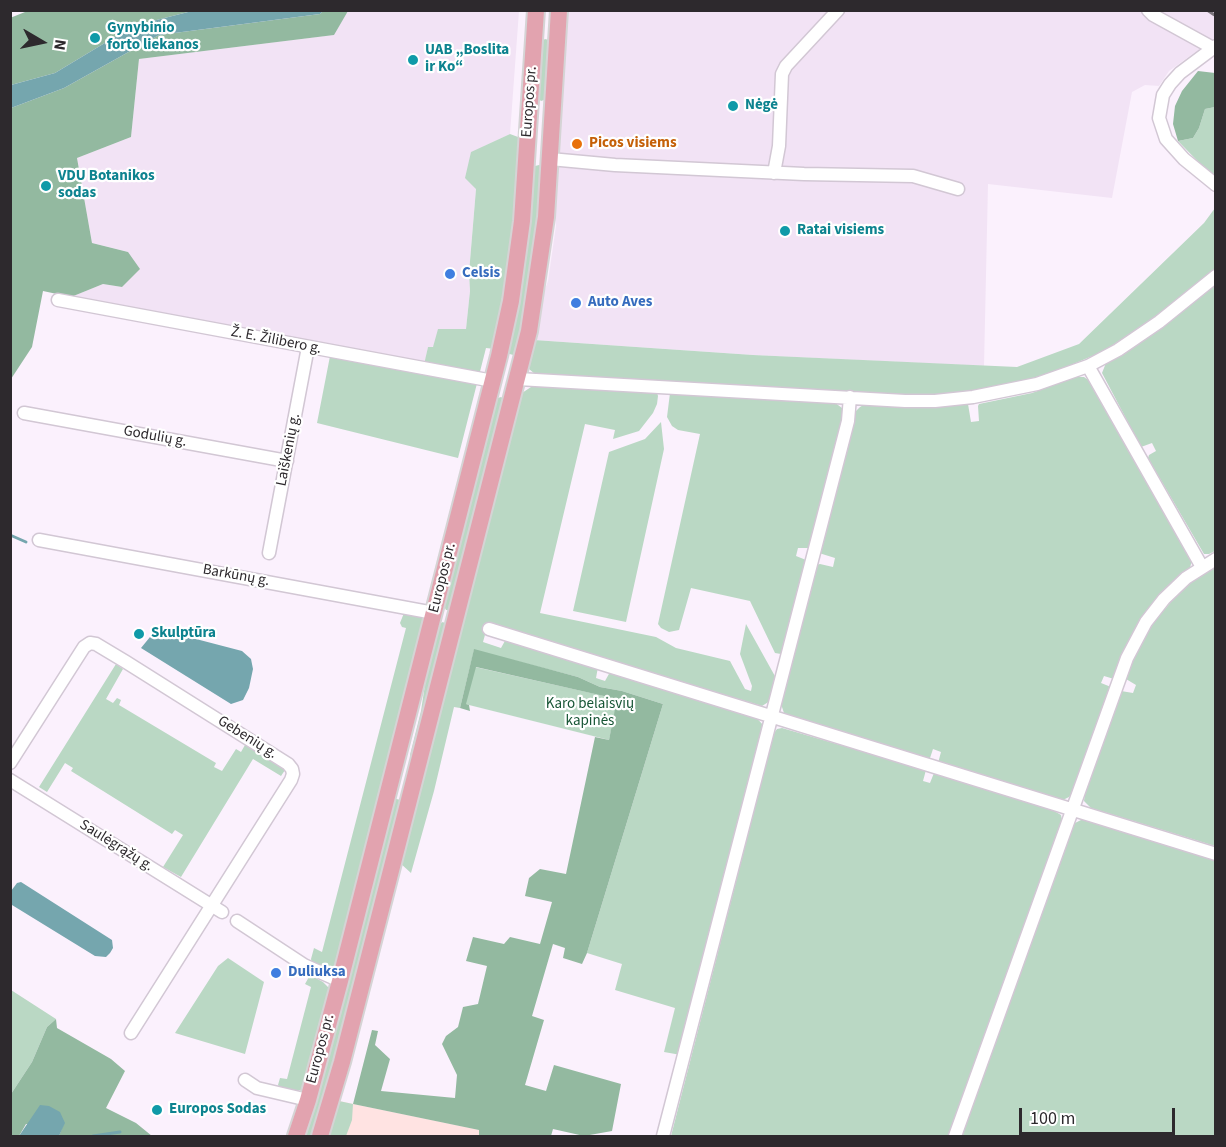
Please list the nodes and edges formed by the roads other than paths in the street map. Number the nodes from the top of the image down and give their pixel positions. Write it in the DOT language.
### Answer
graph roads {
  1 [pos="536,10"];
  2 [pos="559,10"];
  3 [pos="838,10"];
  4 [pos="1148,10"];
  5 [pos="534,29"];
  6 [pos="558,30"];
  7 [pos="1214,47"];
  8 [pos="527,157"];
  9 [pos="550,159"];
  10 [pos="774,173"];
  11 [pos="1215,185"];
  12 [pos="958,189"];
  13 [pos="1215,276"];
  14 [pos="58,300"];
  15 [pos="308,347"];
  16 [pos="1088,366"];
  17 [pos="493,381"];
  18 [pos="517,382"];
  19 [pos="850,398"];
  20 [pos="24,413"];
  21 [pos="287,461"];
  22 [pos="39,540"];
  23 [pos="269,553"];
  24 [pos="1215,559"];
  25 [pos="1202,567"];
  26 [pos="434,613"];
  27 [pos="457,618"];
  28 [pos="489,629"];
  29 [pos="771,717"];
  30 [pos="397,755"];
  31 [pos="10,763"];
  32 [pos="417,773"];
  33 [pos="10,780"];
  34 [pos="1073,809"];
  35 [pos="1215,854"];
  36 [pos="211,905"];
  37 [pos="222,912"];
  38 [pos="237,921"];
  39 [pos="339,981"];
  40 [pos="131,1033"];
  41 [pos="245,1080"];
  42 [pos="308,1100"];
  43 [pos="296,1137"];
  44 [pos="320,1137"];
  45 [pos="663,1137"];
  46 [pos="955,1137"];
  1 -- 5 [label="main road, Europos pr."];
  2 -- 6 [label="main road, Europos pr."];
  3 -- 10 [label="street"];
  4 -- 7 [label="street"];
  5 -- 6 [label="main road"];
  5 -- 8 [label="main road, Europos pr."];
  6 -- 9 [label="main road, Europos pr."];
  7 -- 11 [label="street"];
  8 -- 9 [label="main road"];
  8 -- 17 [label="main road, Europos pr."];
  9 -- 10 [label="street"];
  9 -- 18 [label="main road, Europos pr."];
  10 -- 12 [label="street"];
  13 -- 16 [label="street"];
  14 -- 15 [label="street, Ž. E. Žilibero g."];
  15 -- 17 [label="street, Ž. E. Žilibero g."];
  15 -- 21 [label="street, Laiškenių g."];
  16 -- 19 [label="street"];
  16 -- 25 [label="street"];
  17 -- 18 [label="main road"];
  17 -- 26 [label="main road, Europos pr."];
  18 -- 19 [label="street"];
  18 -- 27 [label="main road, Europos pr."];
  19 -- 29 [label="street"];
  20 -- 21 [label="street, Godulių g."];
  21 -- 23 [label="street, Laiškenių g."];
  22 -- 26 [label="street, Barkūnų g."];
  24 -- 25 [label="street"];
  25 -- 34 [label="street"];
  26 -- 27 [label="main road"];
  26 -- 30 [label="main road, Europos pr."];
  27 -- 32 [label="main road, Europos pr."];
  28 -- 29 [label="street"];
  29 -- 34 [label="street"];
  29 -- 45 [label="street"];
  30 -- 32 [label="main road"];
  30 -- 39 [label="main road, Europos pr."];
  31 -- 36 [label="street, Gebenių g."];
  32 -- 44 [label="main road, Europos pr."];
  33 -- 36 [label="street, Saulėgrąžų g."];
  34 -- 35 [label="street"];
  34 -- 46 [label="street"];
  36 -- 37 [label="street, Saulėgrąžų g."];
  36 -- 40 [label="street, Gebenių g."];
  38 -- 39 [label="street"];
  39 -- 42 [label="main road, Europos pr."];
  41 -- 42 [label="street"];
  42 -- 43 [label="main road, Europos pr."];
}
